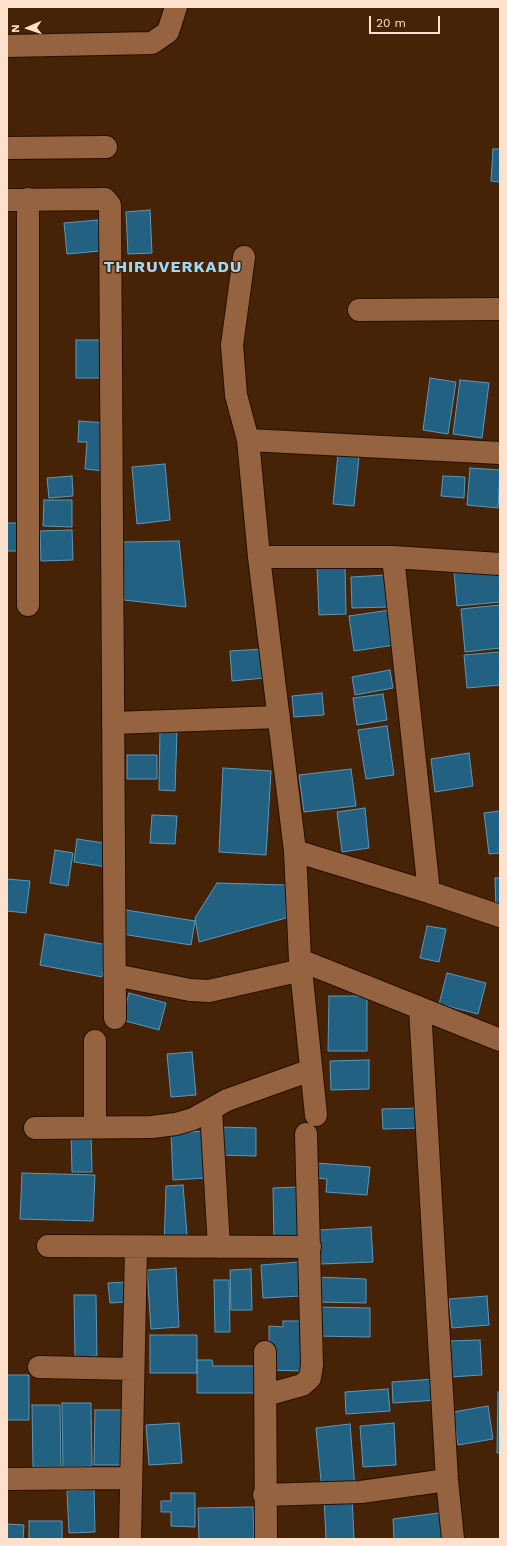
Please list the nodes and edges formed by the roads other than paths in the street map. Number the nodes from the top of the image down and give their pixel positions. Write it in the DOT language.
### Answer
graph roads {
  1 [pos="176,7"];
  2 [pos="7,46"];
  3 [pos="106,147"];
  4 [pos="7,148"];
  5 [pos="17,199"];
  6 [pos="244,257"];
  7 [pos="500,309"];
  8 [pos="359,310"];
  9 [pos="248,440"];
  10 [pos="500,453"];
  11 [pos="259,557"];
  12 [pos="393,557"];
  13 [pos="500,564"];
  14 [pos="28,605"];
  15 [pos="279,717"];
  16 [pos="113,723"];
  17 [pos="295,851"];
  18 [pos="429,892"];
  19 [pos="500,916"];
  20 [pos="301,965"];
  21 [pos="115,975"];
  22 [pos="420,1008"];
  23 [pos="114,1018"];
  24 [pos="500,1040"];
  25 [pos="95,1041"];
  26 [pos="311,1070"];
  27 [pos="212,1110"];
  28 [pos="316,1115"];
  29 [pos="95,1127"];
  30 [pos="35,1128"];
  31 [pos="306,1134"];
  32 [pos="48,1246"];
  33 [pos="136,1247"];
  34 [pos="220,1247"];
  35 [pos="310,1247"];
  36 [pos="265,1352"];
  37 [pos="39,1367"];
  38 [pos="133,1369"];
  39 [pos="266,1394"];
  40 [pos="131,1478"];
  41 [pos="7,1479"];
  42 [pos="447,1480"];
  43 [pos="264,1495"];
  44 [pos="130,1539"];
  45 [pos="266,1539"];
  46 [pos="453,1539"];
  1 -- 2 [label="street"];
  3 -- 4 [label="street"];
  5 -- 14 [label="street"];
  5 -- 16 [label="street"];
  6 -- 9 [label="street"];
  7 -- 8 [label="street"];
  9 -- 10 [label="street"];
  9 -- 11 [label="street"];
  11 -- 12 [label="street"];
  11 -- 15 [label="street"];
  12 -- 13 [label="street"];
  12 -- 18 [label="street"];
  15 -- 16 [label="street"];
  15 -- 17 [label="street"];
  16 -- 21 [label="street"];
  17 -- 18 [label="street"];
  17 -- 20 [label="street"];
  18 -- 19 [label="street"];
  20 -- 21 [label="street"];
  20 -- 22 [label="street"];
  20 -- 26 [label="street"];
  21 -- 23 [label="street"];
  22 -- 24 [label="street"];
  22 -- 42 [label="street"];
  25 -- 29 [label="street"];
  26 -- 27 [label="street"];
  26 -- 28 [label="street"];
  27 -- 29 [label="street"];
  27 -- 34 [label="street"];
  29 -- 30 [label="street"];
  31 -- 35 [label="street"];
  32 -- 33 [label="street"];
  33 -- 34 [label="street"];
  33 -- 38 [label="street"];
  34 -- 35 [label="street"];
  35 -- 39 [label="street"];
  36 -- 39 [label="street"];
  37 -- 38 [label="street"];
  38 -- 40 [label="street"];
  39 -- 43 [label="street"];
  40 -- 41 [label="street"];
  40 -- 44 [label="street"];
  42 -- 43 [label="street"];
  42 -- 46 [label="street"];
  43 -- 45 [label="street"];
}
